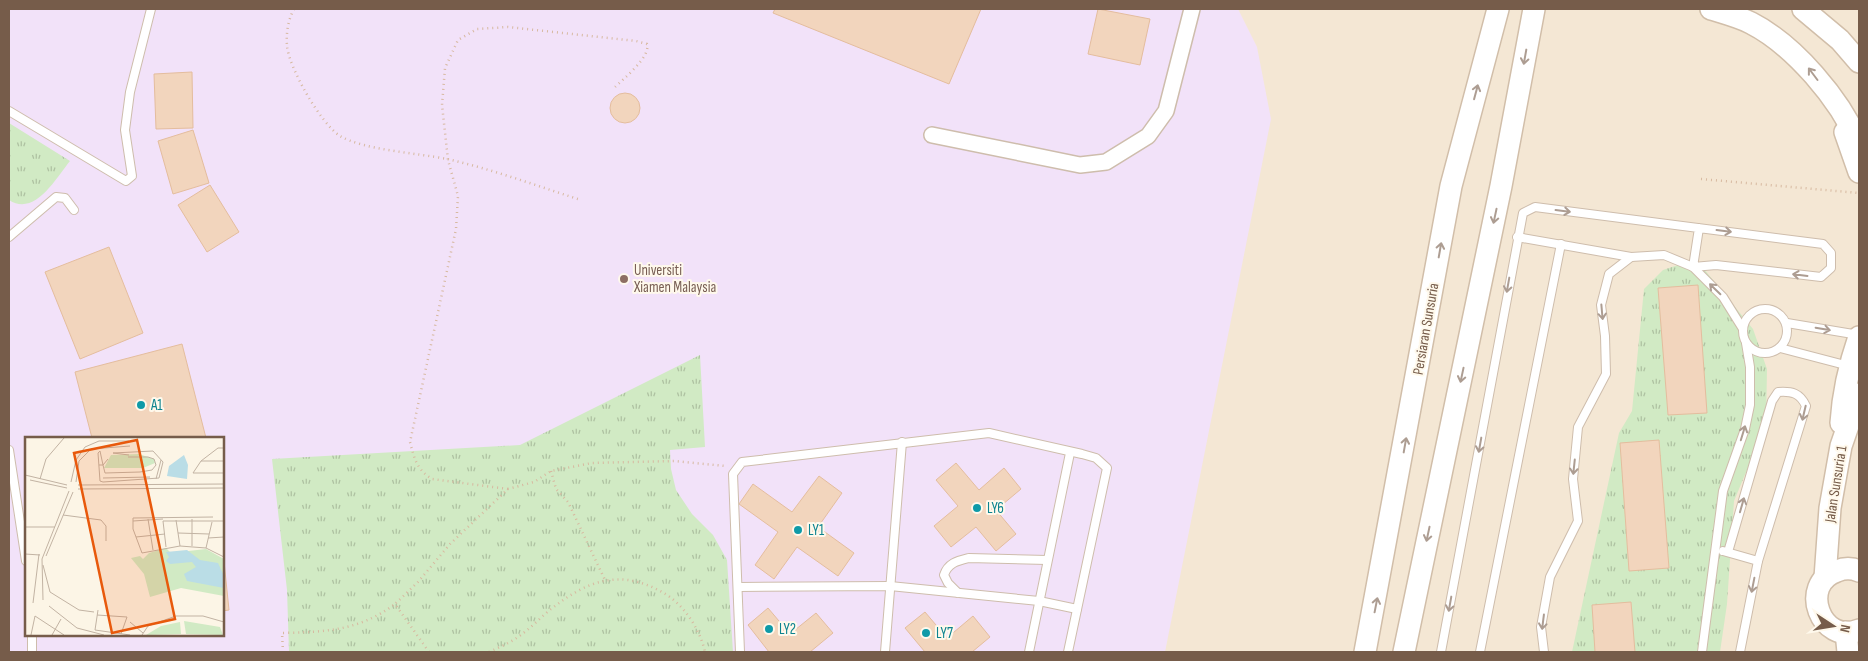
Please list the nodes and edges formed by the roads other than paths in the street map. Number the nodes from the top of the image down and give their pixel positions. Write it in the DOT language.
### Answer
graph roads {
  1 [pos="151,9"];
  2 [pos="1192,9"];
  3 [pos="1498,9"];
  4 [pos="1534,9"];
  5 [pos="1711,9"];
  6 [pos="1803,9"];
  7 [pos="1859,62"];
  8 [pos="1834,103"];
  9 [pos="9,111"];
  10 [pos="932,135"];
  11 [pos="1859,144"];
  12 [pos="1859,172"];
  13 [pos="74,210"];
  14 [pos="1699,228"];
  15 [pos="9,237"];
  16 [pos="1516,237"];
  17 [pos="1561,244"];
  18 [pos="1631,256"];
  19 [pos="1693,267"];
  20 [pos="1787,323"];
  21 [pos="1743,329"];
  22 [pos="1859,336"];
  23 [pos="1746,343"];
  24 [pos="1780,348"];
  25 [pos="1849,366"];
  26 [pos="1859,394"];
  27 [pos="902,442"];
  28 [pos="1840,446"];
  29 [pos="9,450"];
  30 [pos="1070,453"];
  31 [pos="1716,550"];
  32 [pos="1728,552"];
  33 [pos="25,554"];
  34 [pos="1048,560"];
  35 [pos="1758,561"];
  36 [pos="1859,571"];
  37 [pos="1825,578"];
  38 [pos="890,586"];
  39 [pos="739,587"];
  40 [pos="958,593"];
  41 [pos="1039,601"];
  42 [pos="1077,609"];
  43 [pos="32,636"];
  44 [pos="1851,638"];
  45 [pos="32,652"];
  46 [pos="740,652"];
  47 [pos="884,652"];
  48 [pos="1028,652"];
  49 [pos="1068,652"];
  50 [pos="1366,652"];
  51 [pos="1404,652"];
  52 [pos="1441,652"];
  53 [pos="1480,652"];
  54 [pos="1544,652"];
  55 [pos="1702,652"];
  56 [pos="1740,652"];
  1 -- 9 [label="lane"];
  2 -- 10 [label="street"];
  50 -- 3 [label="street, Persiaran Sunsuria, one-way"];
  4 -- 51 [label="street, one-way"];
  8 -- 5 [label="street, one-way"];
  6 -- 7 [label="street"];
  8 -- 11 [label="street"];
  8 -- 12 [label="street"];
  13 -- 15 [label="lane"];
  16 -- 14 [label="lane, one-way"];
  14 -- 19 [label="lane"];
  14 -- 19 [label="lane, one-way"];
  16 -- 17 [label="lane"];
  16 -- 52 [label="lane, one-way"];
  17 -- 18 [label="lane"];
  17 -- 53 [label="lane"];
  18 -- 19 [label="lane"];
  18 -- 54 [label="lane, one-way"];
  21 -- 19 [label="lane, one-way"];
  20 -- 21 [label="lane"];
  20 -- 22 [label="lane, one-way"];
  20 -- 24 [label="lane"];
  21 -- 23 [label="lane"];
  22 -- 25 [label="street"];
  23 -- 24 [label="lane"];
  31 -- 23 [label="lane, one-way"];
  24 -- 25 [label="lane"];
  25 -- 28 [label="street"];
  26 -- 28 [label="street, Jalan Sunsuria 1"];
  27 -- 30 [label="lane"];
  27 -- 38 [label="lane"];
  27 -- 39 [label="lane"];
  28 -- 37 [label="street, Jalan Sunsuria 1"];
  29 -- 33 [label="lane"];
  30 -- 34 [label="lane"];
  30 -- 42 [label="lane"];
  31 -- 32 [label="lane"];
  31 -- 55 [label="lane"];
  32 -- 35 [label="lane"];
  32 -- 35 [label="lane, one-way"];
  34 -- 40 [label="lane"];
  34 -- 41 [label="lane"];
  35 -- 56 [label="lane, one-way"];
  36 -- 37 [label="street"];
  37 -- 44 [label="street, Jalan Sunsuria 1"];
  38 -- 39 [label="lane"];
  38 -- 40 [label="lane"];
  38 -- 47 [label="lane"];
  39 -- 46 [label="lane"];
  40 -- 41 [label="lane"];
  41 -- 42 [label="lane"];
  41 -- 48 [label="lane"];
  42 -- 49 [label="lane"];
  43 -- 45 [label="lane"];
}
